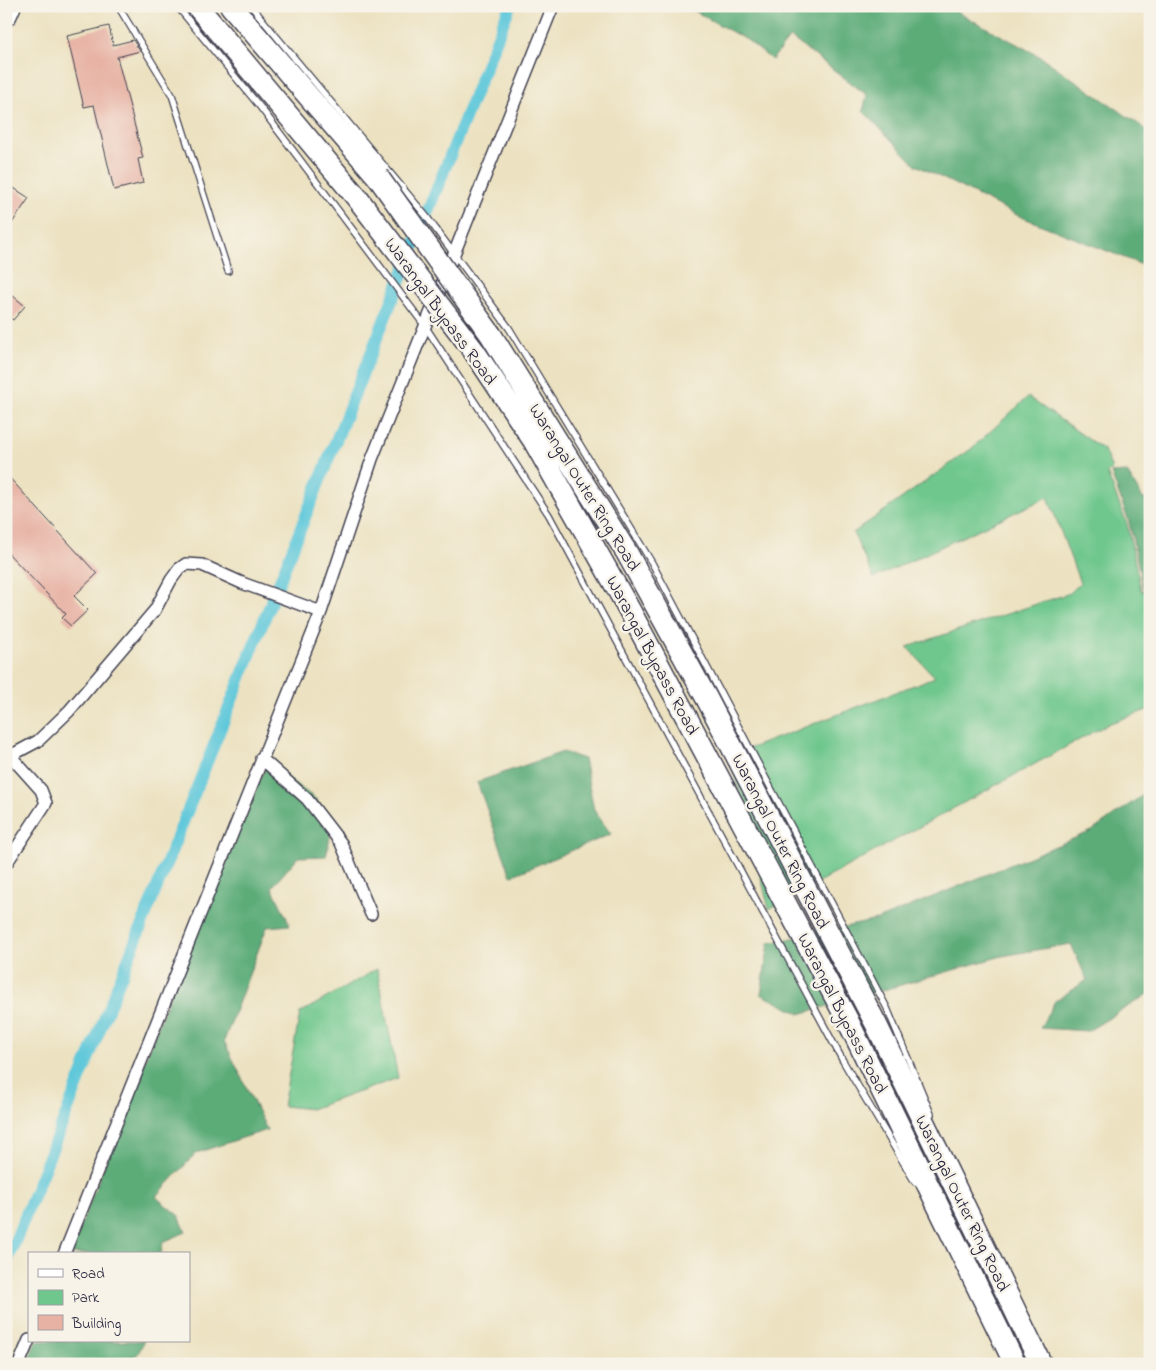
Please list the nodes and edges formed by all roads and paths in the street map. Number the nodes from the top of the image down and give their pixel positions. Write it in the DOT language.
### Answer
graph roads {
  1 [pos="10,6"];
  2 [pos="118,6"];
  3 [pos="177,6"];
  4 [pos="197,6"];
  5 [pos="231,6"];
  6 [pos="251,6"];
  7 [pos="554,6"];
  8 [pos="6,15"];
  9 [pos="455,253"];
  10 [pos="228,271"];
  11 [pos="425,326"];
  12 [pos="491,336"];
  13 [pos="321,612"];
  14 [pos="8,753"];
  15 [pos="261,758"];
  16 [pos="6,864"];
  17 [pos="371,914"];
  18 [pos="933,1118"];
  19 [pos="948,1155"];
  20 [pos="919,1189"];
  21 [pos="929,1206"];
  22 [pos="65,1252"];
  23 [pos="998,1275"];
  24 [pos="980,1291"];
  25 [pos="28,1342"];
  26 [pos="19,1364"];
  27 [pos="1014,1364"];
  28 [pos="1041,1364"];
  1 -- 8 [label="highway"];
  2 -- 10 [label="lane"];
  3 -- 11 [label="lane"];
  4 -- 24 [label="highway, Warangal Bypass Road, bridge"];
  5 -- 12 [label="highway, Warangal Bypass Road, bridge"];
  6 -- 9 [label="lane"];
  7 -- 9 [label="street"];
  9 -- 11 [label="street"];
  9 -- 18 [label="lane"];
  11 -- 13 [label="street"];
  11 -- 20 [label="lane"];
  12 -- 23 [label="highway, Warangal Outer Ring Road"];
  13 -- 14 [label="street"];
  13 -- 15 [label="street"];
  14 -- 16 [label="street"];
  15 -- 17 [label="street"];
  15 -- 22 [label="street"];
  19 -- 23 [label="lane"];
  21 -- 24 [label="lane"];
  23 -- 28 [label="highway, Warangal Outer Ring Road"];
  24 -- 27 [label="highway, Warangal Bypass Road"];
  25 -- 26 [label="street"];
}
